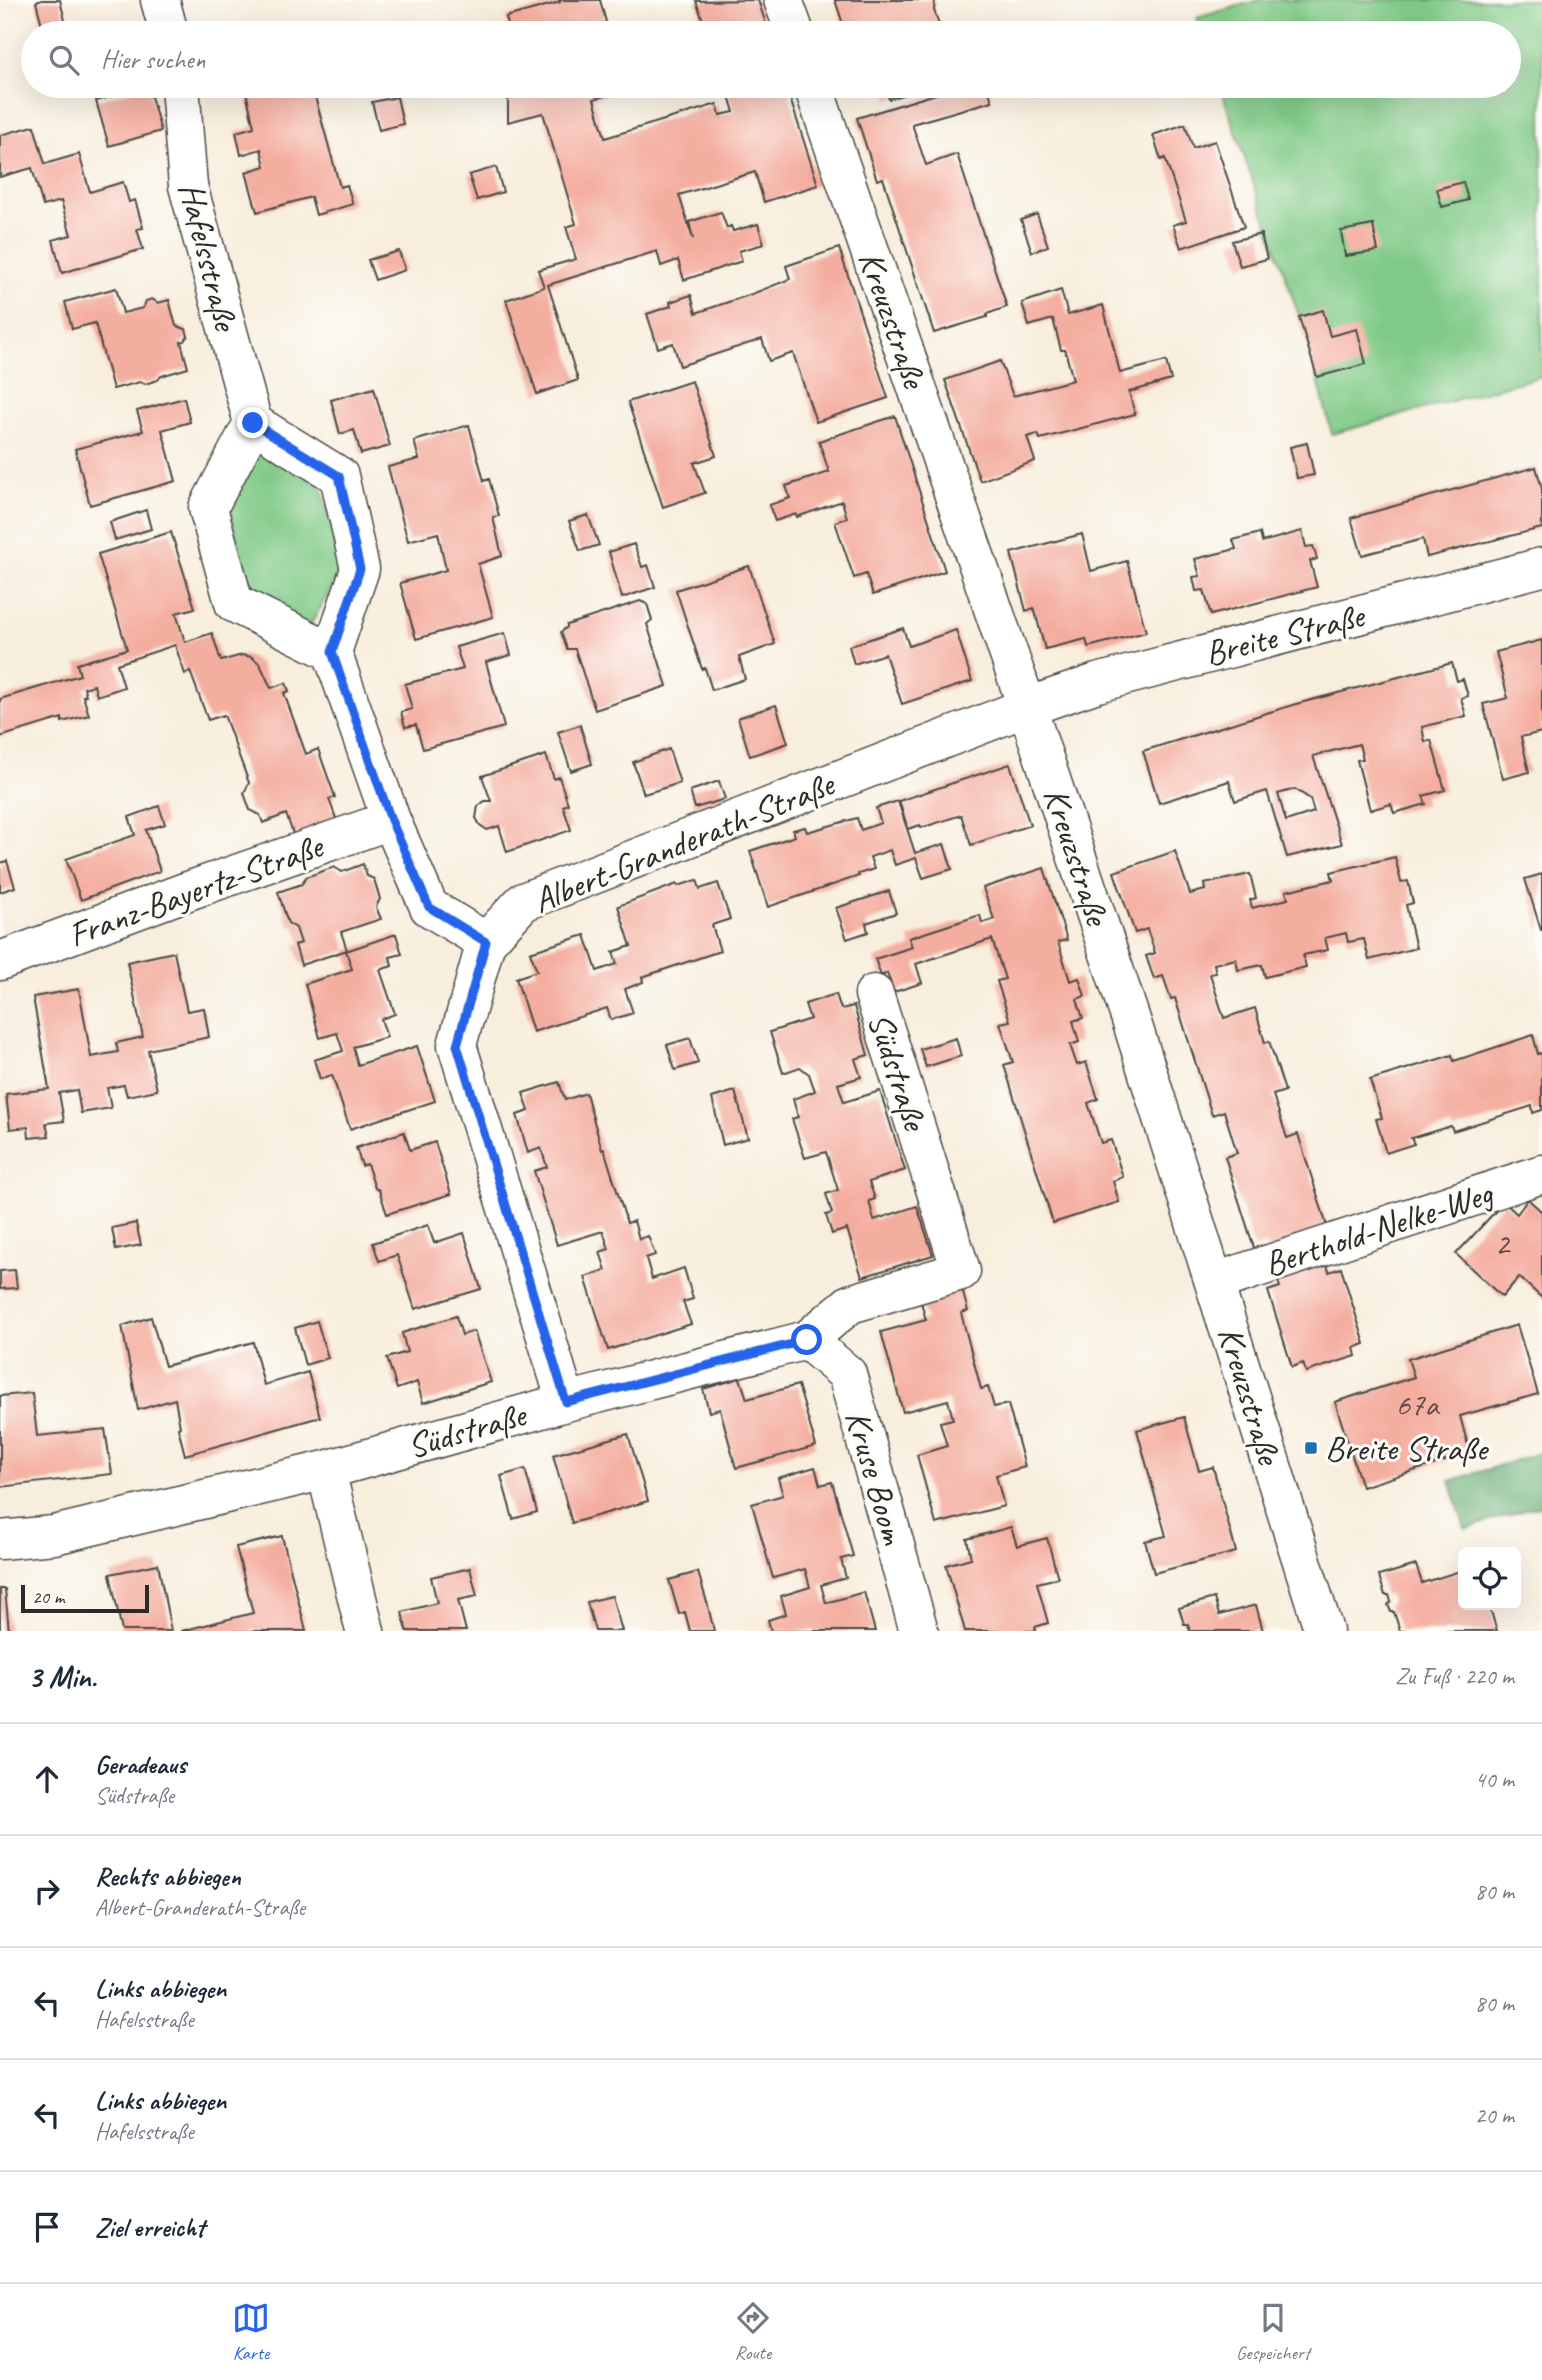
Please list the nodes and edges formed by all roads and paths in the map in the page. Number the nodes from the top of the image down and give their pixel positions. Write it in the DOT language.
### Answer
graph roads {
  1 [pos="160,0"];
  2 [pos="783,0"];
  3 [pos="166,21"];
  4 [pos="791,21"];
  5 [pos="181,98"];
  6 [pos="817,98"];
  7 [pos="253,423"];
  8 [pos="1542,567"];
  9 [pos="332,652"];
  10 [pos="1027,707"];
  11 [pos="391,820"];
  12 [pos="486,942"];
  13 [pos="0,961"];
  14 [pos="874,994"];
  15 [pos="1542,1174"];
  16 [pos="1215,1282"];
  17 [pos="807,1340"];
  18 [pos="566,1402"];
  19 [pos="326,1470"];
  20 [pos="0,1540"];
  21 [pos="365,1631"];
  22 [pos="919,1631"];
  23 [pos="1324,1631"];
  1 -- 3 [label="street"];
  2 -- 4 [label="street"];
  5 -- 7 [label="street, Hafelsstraße"];
  6 -- 10 [label="street, Kreuzstraße"];
  7 -- 9 [label="street"];
  7 -- 9 [label="street"];
  8 -- 10 [label="street, Breite Straße"];
  9 -- 11 [label="street"];
  10 -- 12 [label="street, Albert-Granderath-Straße"];
  10 -- 16 [label="street, Kreuzstraße"];
  11 -- 12 [label="street"];
  11 -- 13 [label="street, Franz-Bayertz-Straße"];
  12 -- 18 [label="street, Albert-Granderath-Straße"];
  14 -- 17 [label="street, Südstraße"];
  15 -- 16 [label="street, Berthold-Nelke-Weg"];
  16 -- 23 [label="street, Kreuzstraße"];
  17 -- 18 [label="street, Südstraße"];
  17 -- 22 [label="street, Kruse Boom"];
  18 -- 19 [label="street, Südstraße"];
  19 -- 20 [label="street, Südstraße"];
  19 -- 21 [label="street"];
}
